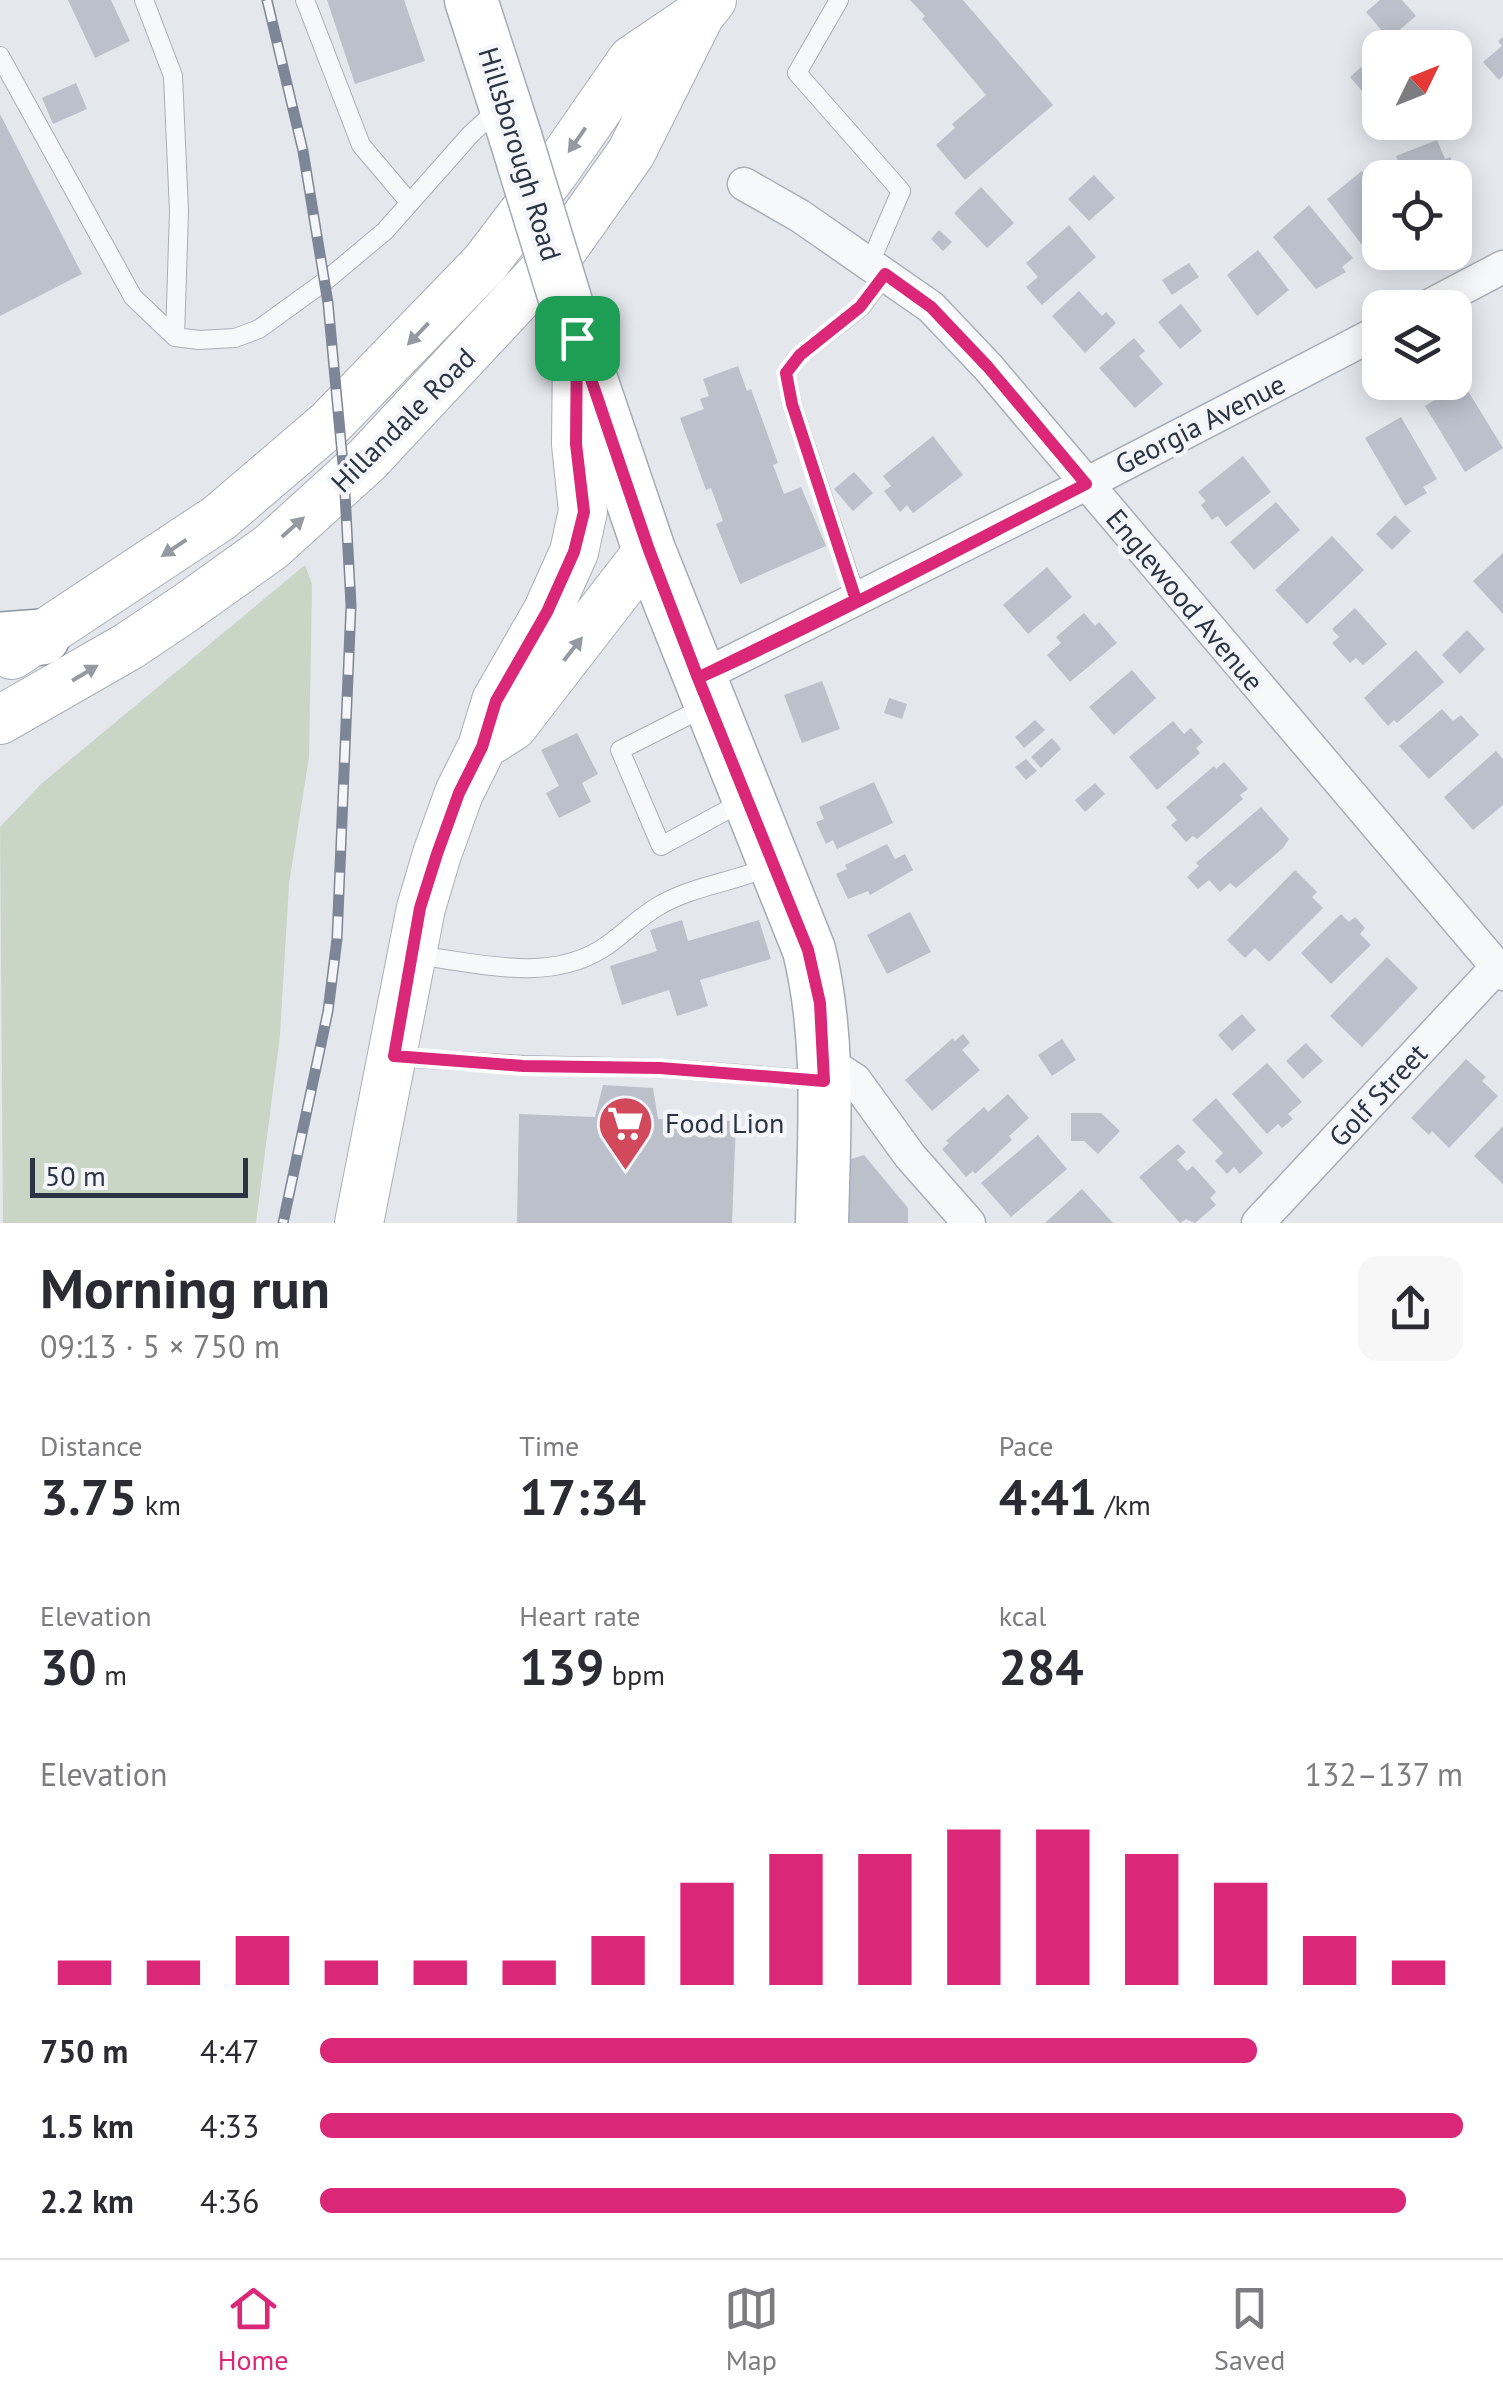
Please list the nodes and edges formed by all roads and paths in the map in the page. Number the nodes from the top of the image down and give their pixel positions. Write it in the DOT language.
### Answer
graph roads {
  1 [pos="144,0"];
  2 [pos="305,0"];
  3 [pos="472,0"];
  4 [pos="840,0"];
  5 [pos="706,8"];
  6 [pos="0,56"];
  7 [pos="511,120"];
  8 [pos="744,184"];
  9 [pos="410,203"];
  10 [pos="1503,267"];
  11 [pos="878,269"];
  12 [pos="1460,290"];
  13 [pos="174,337"];
  14 [pos="577,338"];
  15 [pos="1362,340"];
  16 [pos="1086,484"];
  17 [pos="649,550"];
  18 [pos="856,600"];
  19 [pos="14,646"];
  20 [pos="704,692"];
  21 [pos="0,720"];
  22 [pos="482,747"];
  23 [pos="748,799"];
  24 [pos="775,863"];
  25 [pos="412,955"];
  26 [pos="1500,970"];
  27 [pos="394,1056"];
  28 [pos="824,1071"];
  29 [pos="960,1219"];
  30 [pos="359,1223"];
  31 [pos="822,1223"];
  32 [pos="1258,1223"];
  1 -- 13 [label="lane"];
  2 -- 9 [label="lane"];
  3 -- 7 [label="main road, Hillsborough Road"];
  4 -- 11 [label="lane"];
  5 -- 19 [label="main road, Hillandale Road, one-way"];
  21 -- 5 [label="main road, Hillandale Road, one-way"];
  6 -- 13 [label="lane"];
  7 -- 9 [label="lane"];
  7 -- 14 [label="main road, Hillsborough Road, bridge"];
  8 -- 11 [label="street, Englewood Avenue"];
  9 -- 13 [label="lane"];
  10 -- 12 [label="street"];
  11 -- 16 [label="street, Englewood Avenue"];
  11 -- 18 [label="lane"];
  14 -- 17 [label="main road, Hillsborough Road"];
  14 -- 22 [label="main road"];
  15 -- 16 [label="street, Georgia Avenue"];
  16 -- 18 [label="street, Georgia Avenue"];
  16 -- 26 [label="street, Englewood Avenue"];
  17 -- 20 [label="main road, Hillsborough Road"];
  22 -- 17 [label="main road, one-way"];
  18 -- 20 [label="street, Georgia Avenue"];
  20 -- 23 [label="main road, Hillsborough Road"];
  20 -- 23 [label="lane"];
  22 -- 25 [label="main road"];
  23 -- 24 [label="main road, Hillsborough Road"];
  24 -- 25 [label="lane"];
  24 -- 28 [label="main road, Hillsborough Road"];
  25 -- 27 [label="main road"];
  26 -- 32 [label="street, Golf Street"];
  27 -- 28 [label="lane"];
  27 -- 30 [label="main road"];
  28 -- 29 [label="street"];
  28 -- 31 [label="main road, Hillsborough Road"];
}
